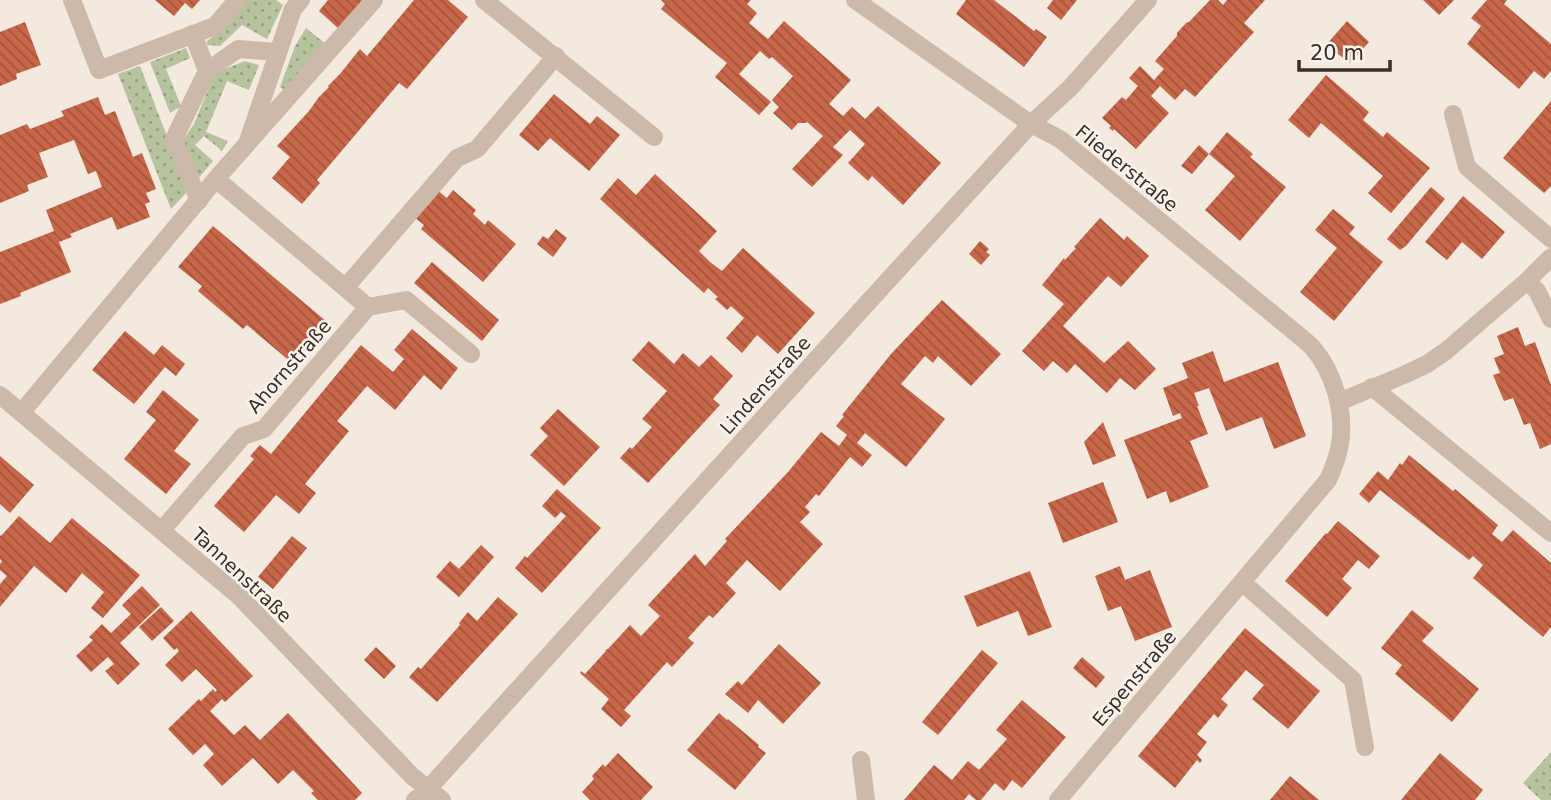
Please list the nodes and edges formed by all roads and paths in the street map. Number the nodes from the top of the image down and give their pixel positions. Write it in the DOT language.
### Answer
graph roads {
  1 [pos="72,0"];
  2 [pos="237,0"];
  3 [pos="302,0"];
  4 [pos="374,0"];
  5 [pos="484,0"];
  6 [pos="855,0"];
  7 [pos="1148,0"];
  8 [pos="193,34"];
  9 [pos="278,52"];
  10 [pos="556,57"];
  11 [pos="207,71"];
  12 [pos="1452,114"];
  13 [pos="1031,124"];
  14 [pos="654,137"];
  15 [pos="247,144"];
  16 [pos="216,180"];
  17 [pos="199,201"];
  18 [pos="1551,239"];
  19 [pos="1551,257"];
  20 [pos="1527,281"];
  21 [pos="345,288"];
  22 [pos="368,307"];
  23 [pos="1551,319"];
  24 [pos="471,354"];
  25 [pos="1372,387"];
  26 [pos="0,395"];
  27 [pos="1339,402"];
  28 [pos="21,413"];
  29 [pos="162,530"];
  30 [pos="1551,533"];
  31 [pos="1242,583"];
  32 [pos="1365,747"];
  33 [pos="861,760"];
  34 [pos="428,796"];
  35 [pos="866,800"];
  36 [pos="1058,800"];
  1 -- 8 [label="street"];
  2 -- 8 [label="street"];
  3 -- 9 [label="street"];
  4 -- 15 [label="street"];
  5 -- 10 [label="street"];
  6 -- 13 [label="street, Fliederstraße"];
  7 -- 13 [label="street, Lindenstraße"];
  8 -- 11 [label="street"];
  9 -- 11 [label="street"];
  9 -- 15 [label="street"];
  10 -- 14 [label="street"];
  10 -- 21 [label="street"];
  11 -- 17 [label="street"];
  12 -- 18 [label="street"];
  13 -- 27 [label="street, Fliederstraße"];
  13 -- 34 [label="street, Lindenstraße"];
  15 -- 16 [label="street"];
  16 -- 17 [label="street"];
  16 -- 21 [label="street"];
  17 -- 28 [label="street"];
  19 -- 20 [label="street"];
  20 -- 23 [label="street"];
  20 -- 25 [label="street"];
  21 -- 22 [label="street"];
  22 -- 24 [label="street"];
  22 -- 29 [label="street, Ahornstraße"];
  25 -- 27 [label="street"];
  25 -- 30 [label="street"];
  26 -- 28 [label="street, Tannenstraße"];
  27 -- 31 [label="street, Espenstraße"];
  28 -- 29 [label="street, Tannenstraße"];
  29 -- 34 [label="street, Tannenstraße"];
  31 -- 32 [label="street"];
  31 -- 36 [label="street, Espenstraße"];
  33 -- 35 [label="street"];
}
